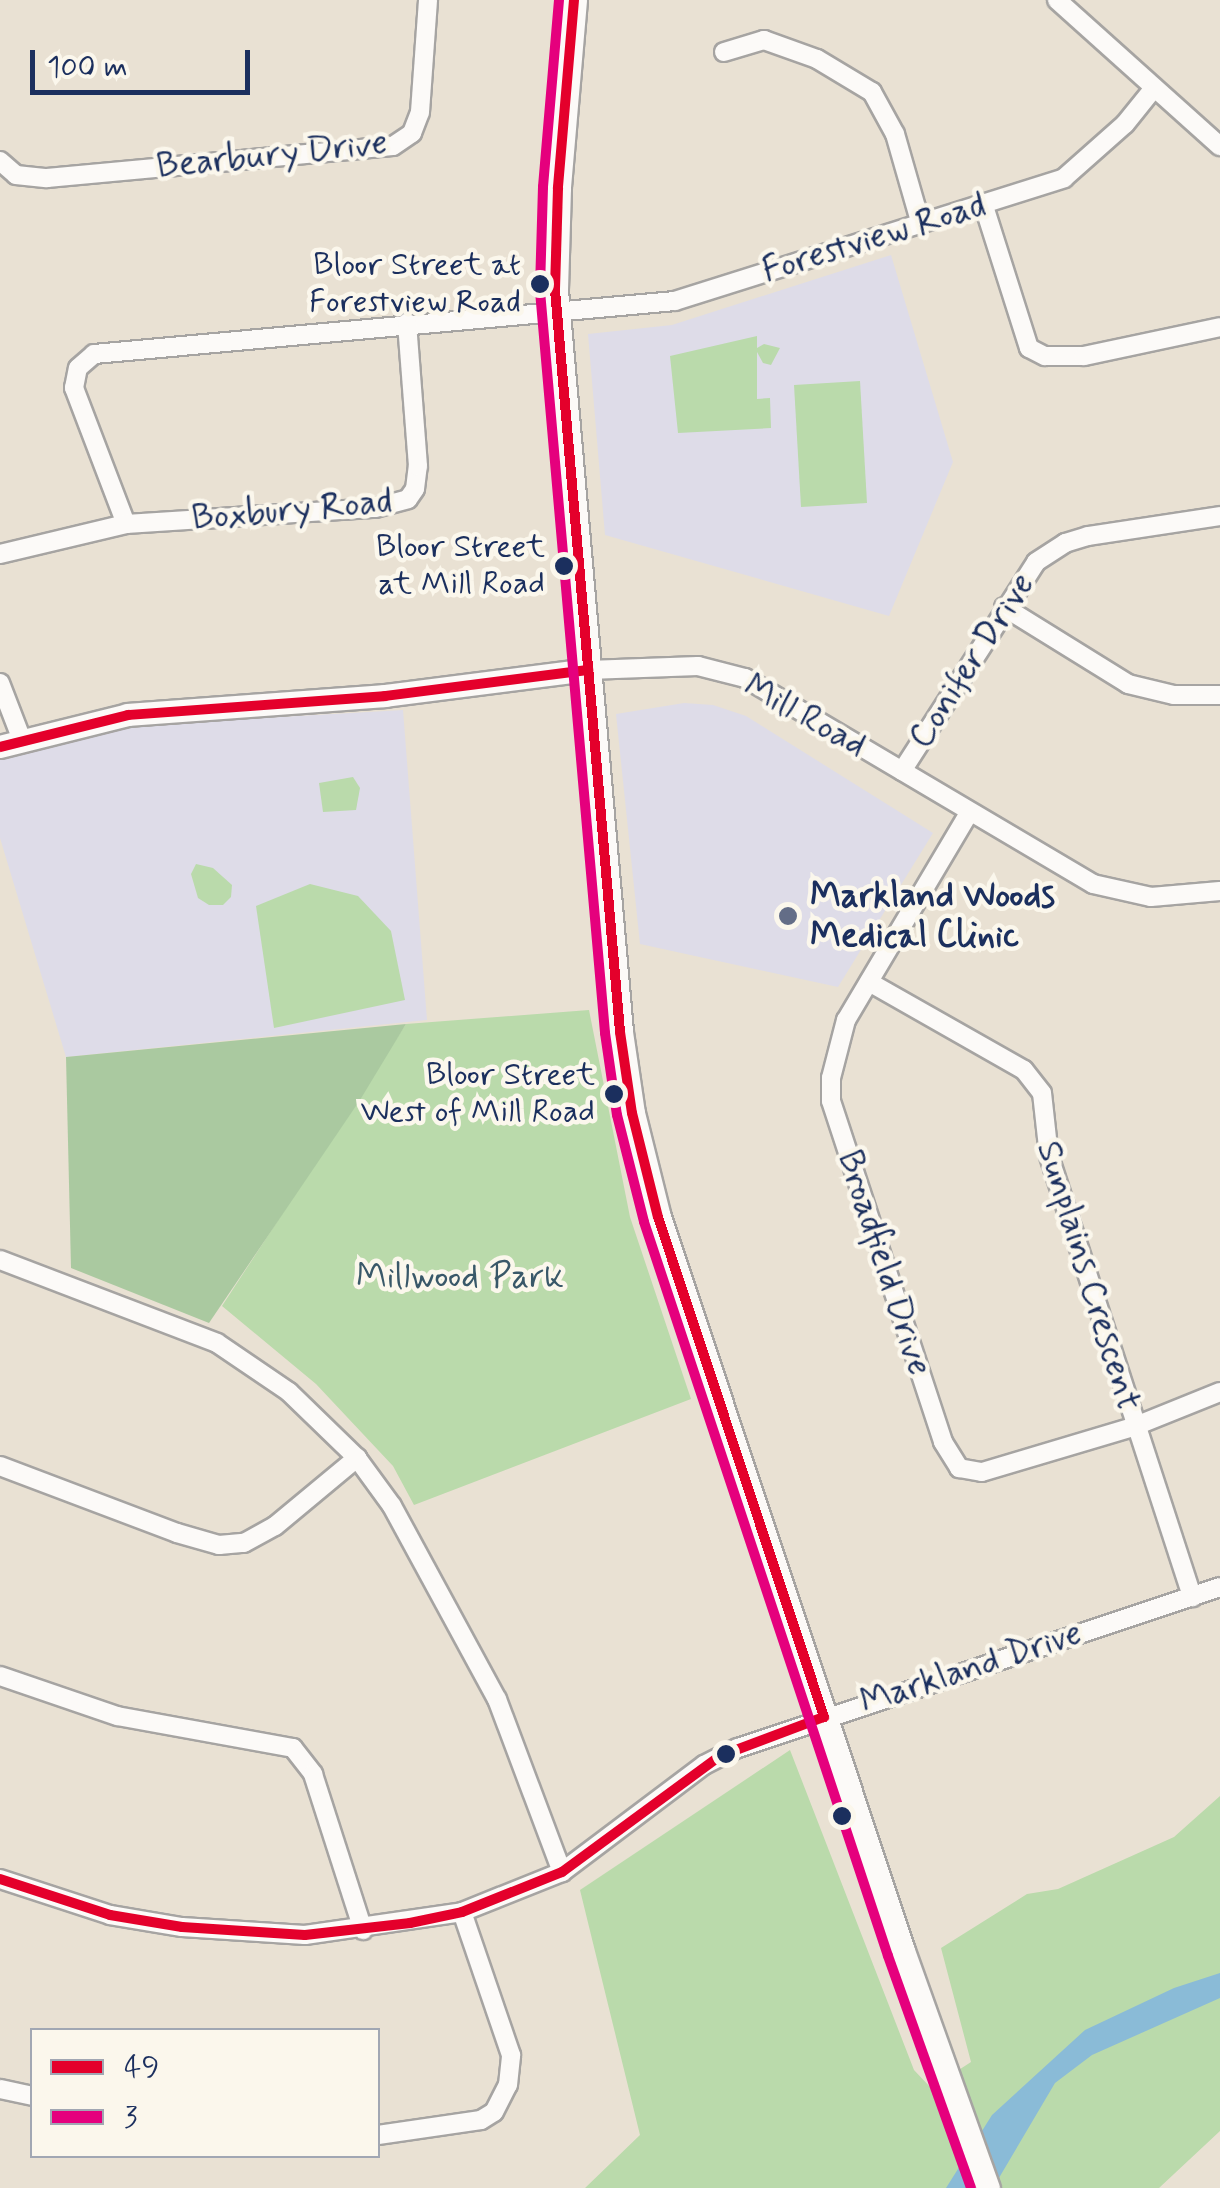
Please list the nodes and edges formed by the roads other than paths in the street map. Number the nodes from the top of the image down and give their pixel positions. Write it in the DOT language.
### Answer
graph roads {
  1 [pos="428,0"];
  2 [pos="574,0"];
  3 [pos="1065,3"];
  4 [pos="724,52"];
  5 [pos="1154,88"];
  6 [pos="1220,146"];
  7 [pos="0,161"];
  8 [pos="983,204"];
  9 [pos="920,221"];
  10 [pos="558,310"];
  11 [pos="407,322"];
  12 [pos="1220,327"];
  13 [pos="1220,516"];
  14 [pos="126,524"];
  15 [pos="0,554"];
  16 [pos="1004,606"];
  17 [pos="588,670"];
  18 [pos="0,683"];
  19 [pos="1220,695"];
  20 [pos="11,743"];
  21 [pos="902,771"];
  22 [pos="970,813"];
  23 [pos="1220,891"];
  24 [pos="870,982"];
  25 [pos="0,1260"];
  26 [pos="1220,1392"];
  27 [pos="1133,1427"];
  28 [pos="356,1458"];
  29 [pos="0,1466"];
  30 [pos="1220,1588"];
  31 [pos="1192,1597"];
  32 [pos="0,1676"];
  33 [pos="824,1717"];
  34 [pos="562,1872"];
  35 [pos="0,1879"];
  36 [pos="462,1912"];
  37 [pos="363,1930"];
  38 [pos="0,2089"];
  39 [pos="30,2096"];
  40 [pos="380,2136"];
  41 [pos="983,2176"];
  1 -- 7 [label="street, Bearbury Drive"];
  2 -- 10 [label="main road"];
  3 -- 5 [label="street"];
  4 -- 9 [label="street"];
  5 -- 6 [label="street"];
  5 -- 8 [label="street, Forestview Road"];
  8 -- 9 [label="street, Forestview Road"];
  8 -- 12 [label="street"];
  9 -- 10 [label="street, Forestview Road"];
  10 -- 11 [label="street, Forestview Road"];
  10 -- 17 [label="main road"];
  11 -- 14 [label="street, Boxbury Road"];
  11 -- 14 [label="street, Forestview Road"];
  13 -- 16 [label="street, Conifer Drive"];
  14 -- 15 [label="street, Boxbury Road"];
  16 -- 19 [label="street"];
  16 -- 21 [label="street, Conifer Drive"];
  17 -- 20 [label="street, Mill Road"];
  17 -- 21 [label="street, Mill Road"];
  17 -- 33 [label="main road"];
  18 -- 20 [label="street"];
  21 -- 22 [label="street, Mill Road"];
  22 -- 23 [label="street, Mill Road"];
  22 -- 24 [label="street, Broadfield Drive"];
  24 -- 27 [label="street, Sunplains Crescent"];
  24 -- 27 [label="street, Broadfield Drive"];
  25 -- 28 [label="street"];
  26 -- 27 [label="street, Broadfield Drive"];
  27 -- 31 [label="street, Sunplains Crescent"];
  28 -- 29 [label="street"];
  28 -- 34 [label="street"];
  30 -- 31 [label="street, Markland Drive"];
  31 -- 33 [label="street, Markland Drive"];
  32 -- 37 [label="street"];
  33 -- 34 [label="street, Markland Drive"];
  33 -- 41 [label="main road"];
  34 -- 36 [label="street, Markland Drive"];
  35 -- 37 [label="street, Markland Drive"];
  36 -- 37 [label="street, Markland Drive"];
  36 -- 40 [label="street"];
  38 -- 39 [label="street"];
}
